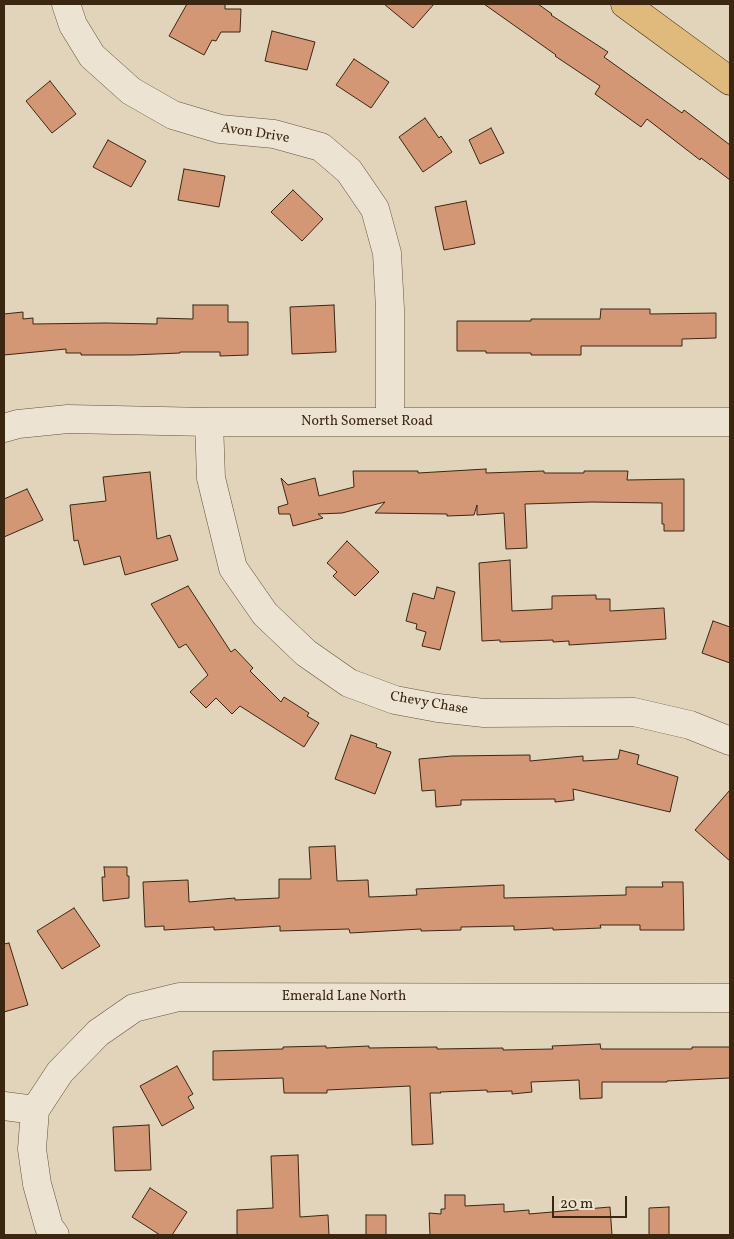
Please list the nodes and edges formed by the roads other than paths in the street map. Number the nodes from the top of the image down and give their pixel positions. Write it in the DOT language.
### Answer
graph roads {
  1 [pos="66,4"];
  2 [pos="624,4"];
  3 [pos="730,81"];
  4 [pos="209,422"];
  5 [pos="390,422"];
  6 [pos="730,422"];
  7 [pos="4,428"];
  8 [pos="730,741"];
  9 [pos="730,998"];
  10 [pos="4,1106"];
  11 [pos="35,1110"];
  12 [pos="55,1235"];
  1 -- 5 [label="street, Avon Drive"];
  2 -- 3 [label="main road"];
  4 -- 5 [label="street, North Somerset Road"];
  4 -- 7 [label="street, North Somerset Road"];
  4 -- 8 [label="street, Chevy Chase"];
  5 -- 6 [label="street, North Somerset Road"];
  9 -- 11 [label="street, Emerald Lane North"];
  10 -- 11 [label="street"];
  11 -- 12 [label="street"];
}
